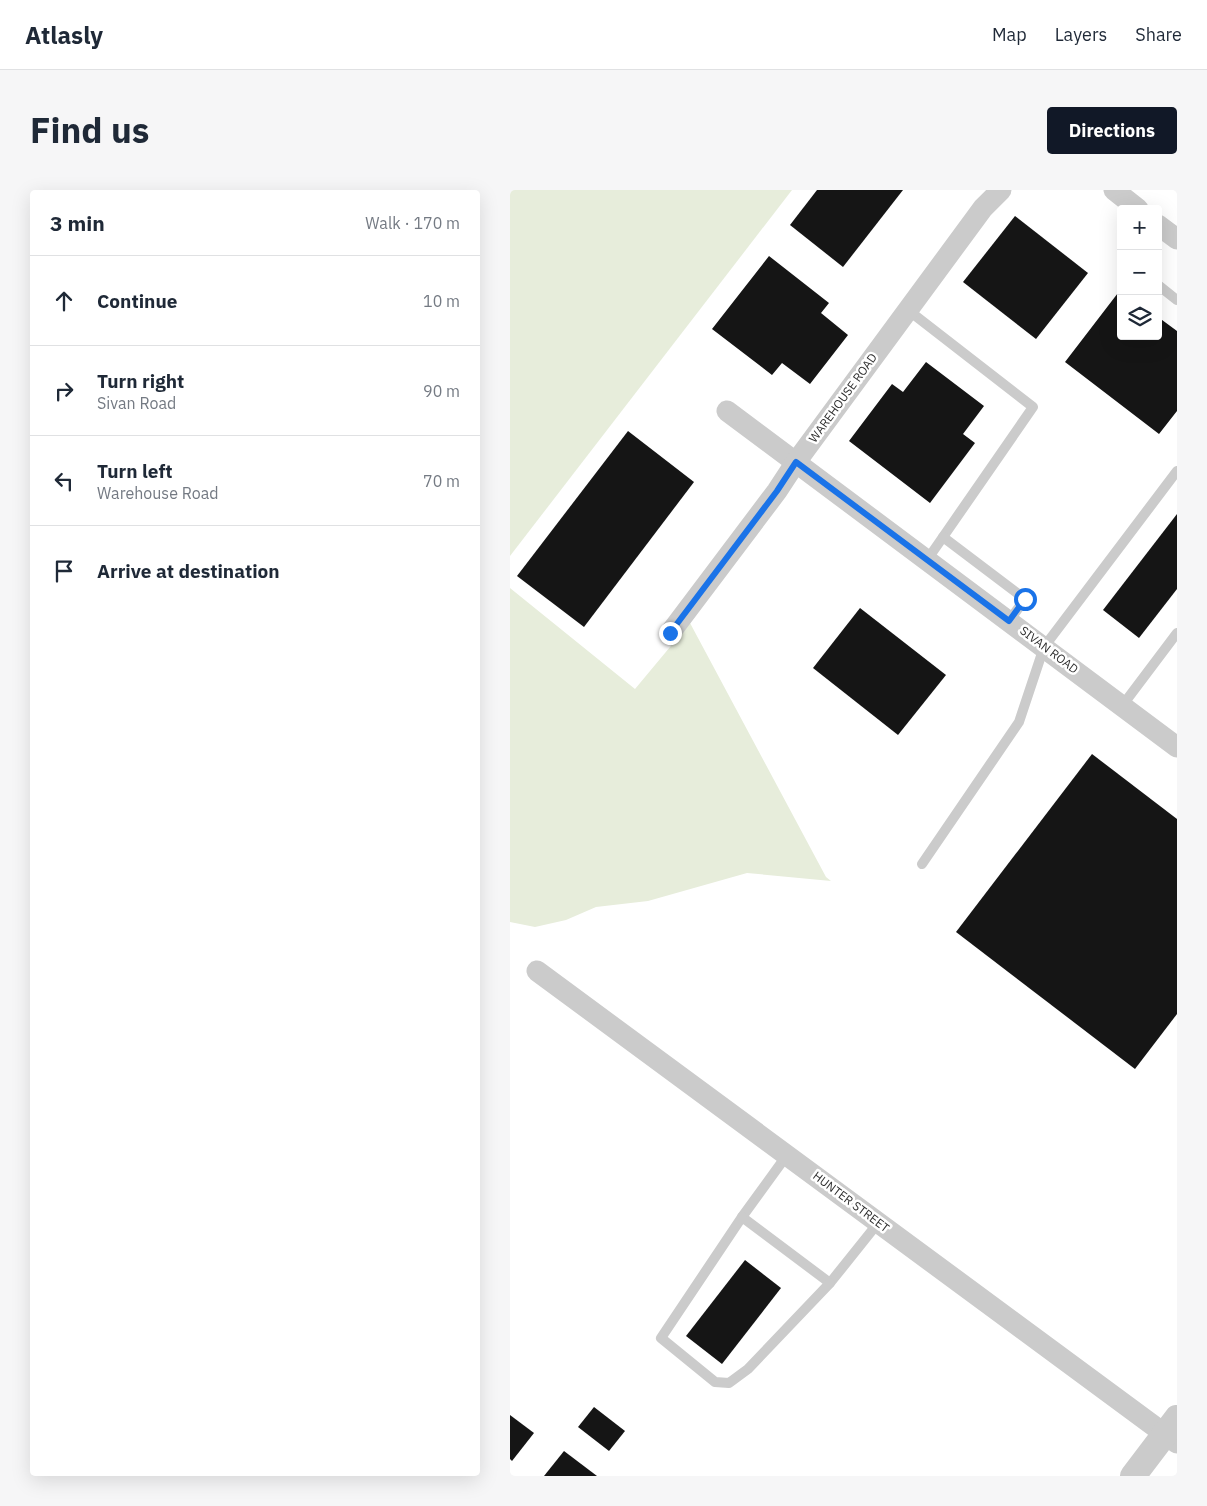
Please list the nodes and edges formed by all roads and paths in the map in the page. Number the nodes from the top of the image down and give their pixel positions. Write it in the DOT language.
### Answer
graph roads {
  1 [pos="1001,190"];
  2 [pos="1114,190"];
  3 [pos="1133,205"];
  4 [pos="1162,288"];
  5 [pos="1177,300"];
  6 [pos="908,310"];
  7 [pos="728,411"];
  8 [pos="796,462"];
  9 [pos="1177,471"];
  10 [pos="943,537"];
  11 [pos="927,560"];
  12 [pos="1009,621"];
  13 [pos="670,633"];
  14 [pos="1177,634"];
  15 [pos="1044,647"];
  16 [pos="1122,706"];
  17 [pos="1177,746"];
  18 [pos="922,864"];
  19 [pos="537,971"];
  20 [pos="787,1155"];
  21 [pos="742,1217"];
  22 [pos="878,1222"];
  23 [pos="830,1283"];
  24 [pos="1173,1432"];
  25 [pos="1133,1476"];
  1 -- 6 [label="street, WAREHOUSE ROAD"];
  2 -- 3 [label="street"];
  4 -- 5 [label="lane"];
  6 -- 8 [label="street, WAREHOUSE ROAD"];
  6 -- 10 [label="lane"];
  7 -- 8 [label="street, SIVAN ROAD"];
  8 -- 11 [label="street, SIVAN ROAD"];
  8 -- 13 [label="street, WAREHOUSE ROAD"];
  9 -- 15 [label="lane"];
  10 -- 11 [label="lane"];
  10 -- 12 [label="lane"];
  11 -- 12 [label="street, SIVAN ROAD"];
  12 -- 15 [label="street, SIVAN ROAD"];
  14 -- 16 [label="lane"];
  15 -- 16 [label="street, SIVAN ROAD"];
  15 -- 18 [label="lane"];
  16 -- 17 [label="street, SIVAN ROAD"];
  19 -- 20 [label="street, HUNTER STREET"];
  20 -- 21 [label="lane"];
  20 -- 22 [label="street, HUNTER STREET"];
  21 -- 23 [label="lane"];
  21 -- 23 [label="lane"];
  22 -- 23 [label="lane"];
  22 -- 24 [label="street, HUNTER STREET"];
  24 -- 25 [label="street"];
}
